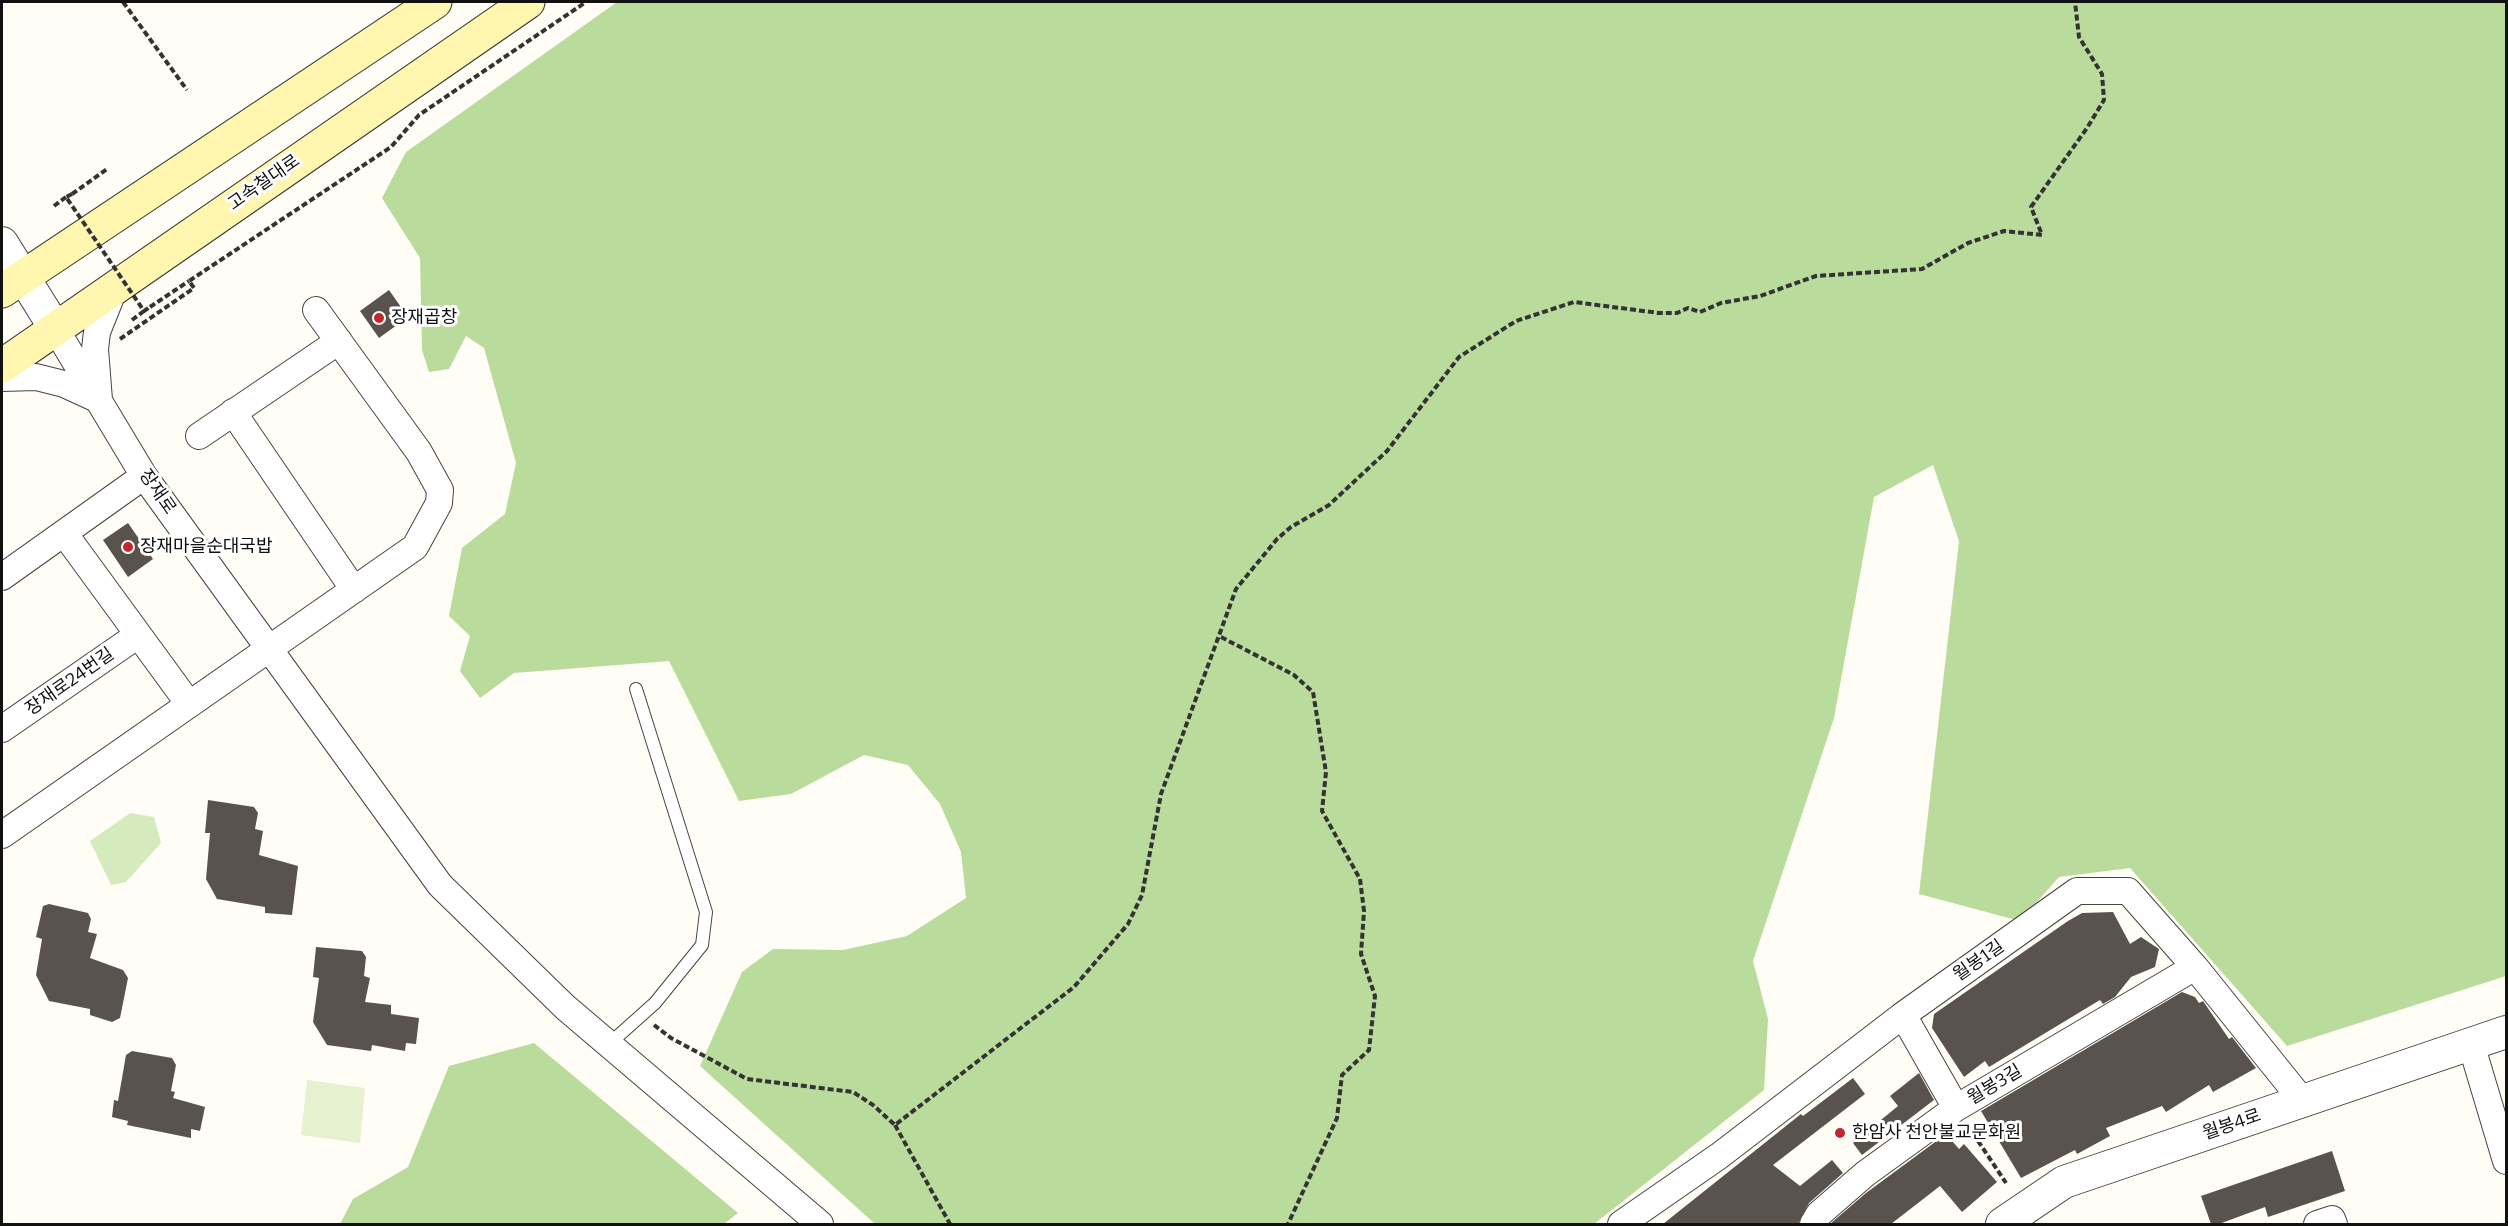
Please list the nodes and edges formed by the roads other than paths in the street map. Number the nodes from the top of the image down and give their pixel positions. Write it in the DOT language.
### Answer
graph roads {
  1 [pos="435,2"];
  2 [pos="528,2"];
  3 [pos="2,243"];
  4 [pos="12,283"];
  5 [pos="114,287"];
  6 [pos="315,310"];
  7 [pos="55,328"];
  8 [pos="339,340"];
  9 [pos="2,366"];
  10 [pos="2,378"];
  11 [pos="99,400"];
  12 [pos="233,412"];
  13 [pos="199,436"];
  14 [pos="144,476"];
  15 [pos="64,533"];
  16 [pos="2,577"];
  17 [pos="354,590"];
  18 [pos="138,635"];
  19 [pos="269,650"];
  20 [pos="636,689"];
  21 [pos="189,704"];
  22 [pos="2,729"];
  23 [pos="2,835"];
  24 [pos="2195,967"];
  25 [pos="1903,1015"];
  26 [pos="2506,1032"];
  27 [pos="2471,1044"];
  28 [pos="608,1045"];
  29 [pos="2302,1101"];
  30 [pos="1956,1108"];
  31 [pos="2506,1161"];
  32 [pos="2015,1221"];
  33 [pos="820,1224"];
  34 [pos="1621,1224"];
  35 [pos="1813,1224"];
  36 [pos="2317,1224"];
  37 [pos="2334,1224"];
  1 -- 4 [label="main road"];
  2 -- 5 [label="main road, 고속철대로"];
  3 -- 4 [label="street"];
  4 -- 7 [label="street"];
  5 -- 7 [label="main road, 고속철대로"];
  5 -- 11 [label="street"];
  6 -- 8 [label="street"];
  7 -- 9 [label="main road, 고속철대로"];
  7 -- 11 [label="street, 장재로"];
  8 -- 12 [label="street"];
  8 -- 17 [label="street"];
  10 -- 11 [label="street"];
  11 -- 14 [label="street, 장재로"];
  12 -- 13 [label="street"];
  12 -- 17 [label="street"];
  14 -- 15 [label="street"];
  14 -- 19 [label="street, 장재로"];
  15 -- 16 [label="street"];
  15 -- 18 [label="street"];
  17 -- 19 [label="street"];
  18 -- 21 [label="street"];
  18 -- 22 [label="street, 장재로24번길"];
  19 -- 21 [label="street"];
  19 -- 28 [label="street, 장재로"];
  20 -- 28 [label="lane"];
  21 -- 23 [label="street"];
  24 -- 25 [label="street, 월봉1길"];
  24 -- 29 [label="street, 월봉1길"];
  24 -- 30 [label="street, 월봉3길"];
  25 -- 30 [label="street"];
  25 -- 34 [label="street, 월봉1길"];
  26 -- 27 [label="street, 월봉4로"];
  27 -- 29 [label="street, 월봉4로"];
  27 -- 31 [label="street"];
  28 -- 33 [label="street, 장재로"];
  29 -- 32 [label="street, 월봉4로"];
  30 -- 35 [label="street, 월봉3길"];
  36 -- 37 [label="street"];
}
